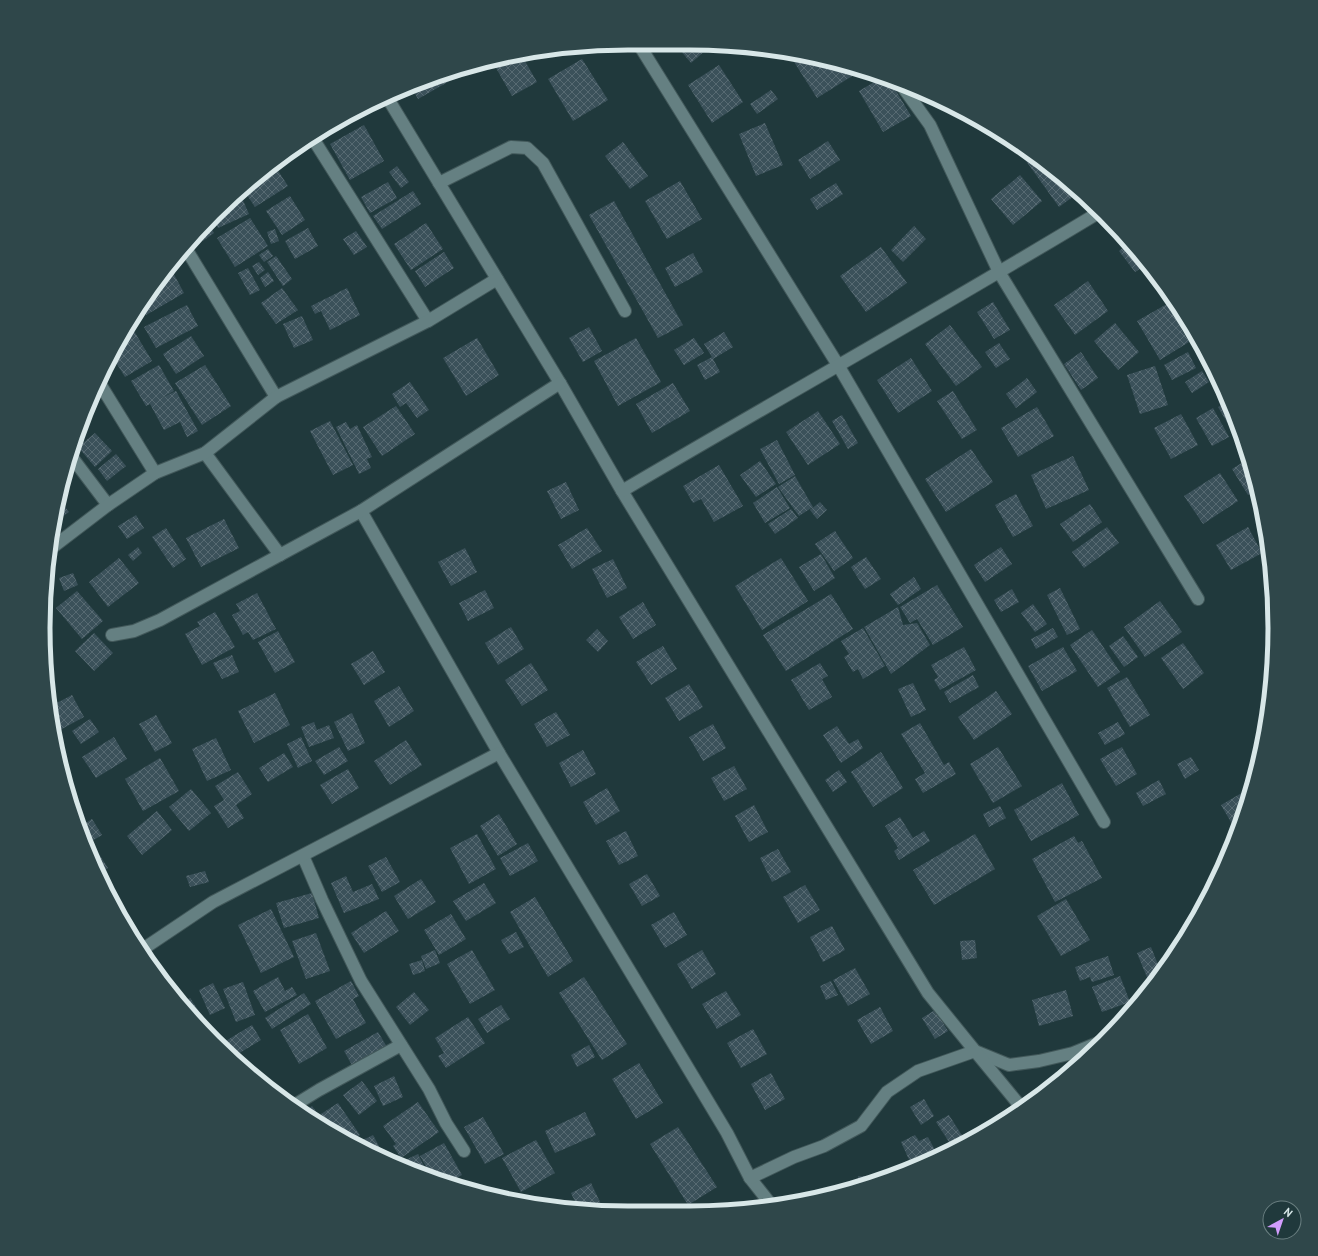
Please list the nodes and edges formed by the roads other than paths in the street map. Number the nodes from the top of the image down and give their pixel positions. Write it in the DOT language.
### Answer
graph roads {
  1 [pos="642,50"];
  2 [pos="907,92"];
  3 [pos="390,102"];
  4 [pos="315,142"];
  5 [pos="439,183"];
  6 [pos="1095,215"];
  7 [pos="188,253"];
  8 [pos="1000,272"];
  9 [pos="497,279"];
  10 [pos="625,311"];
  11 [pos="428,321"];
  12 [pos="838,365"];
  13 [pos="560,383"];
  14 [pos="103,388"];
  15 [pos="276,397"];
  16 [pos="205,453"];
  17 [pos="75,461"];
  18 [pos="155,473"];
  19 [pos="622,491"];
  20 [pos="108,505"];
  21 [pos="361,510"];
  22 [pos="56,544"];
  23 [pos="280,555"];
  24 [pos="1198,599"];
  25 [pos="112,635"];
  26 [pos="499,753"];
  27 [pos="1104,822"];
  28 [pos="303,856"];
  29 [pos="145,946"];
  30 [pos="401,1045"];
  31 [pos="1089,1047"];
  32 [pos="975,1051"];
  33 [pos="298,1103"];
  34 [pos="1018,1104"];
  35 [pos="464,1151"];
  36 [pos="750,1178"];
  37 [pos="768,1201"];
  1 -- 12 [label="street"];
  2 -- 8 [label="street"];
  3 -- 5 [label="street"];
  4 -- 11 [label="street"];
  5 -- 9 [label="street"];
  5 -- 10 [label="street"];
  6 -- 8 [label="street"];
  7 -- 15 [label="street"];
  8 -- 12 [label="street"];
  8 -- 24 [label="street"];
  9 -- 11 [label="street"];
  9 -- 13 [label="street"];
  11 -- 15 [label="street"];
  12 -- 19 [label="street"];
  12 -- 27 [label="street"];
  13 -- 19 [label="street"];
  13 -- 21 [label="street"];
  14 -- 18 [label="street"];
  15 -- 16 [label="street"];
  16 -- 18 [label="street"];
  16 -- 23 [label="street"];
  17 -- 20 [label="street"];
  18 -- 20 [label="street"];
  19 -- 32 [label="street"];
  20 -- 22 [label="street"];
  21 -- 23 [label="street"];
  21 -- 26 [label="street"];
  23 -- 25 [label="street"];
  26 -- 28 [label="street"];
  26 -- 36 [label="street"];
  28 -- 29 [label="street"];
  28 -- 30 [label="street"];
  30 -- 33 [label="street"];
  30 -- 35 [label="street"];
  31 -- 32 [label="street"];
  32 -- 34 [label="street"];
  32 -- 36 [label="street"];
  36 -- 37 [label="street"];
}
